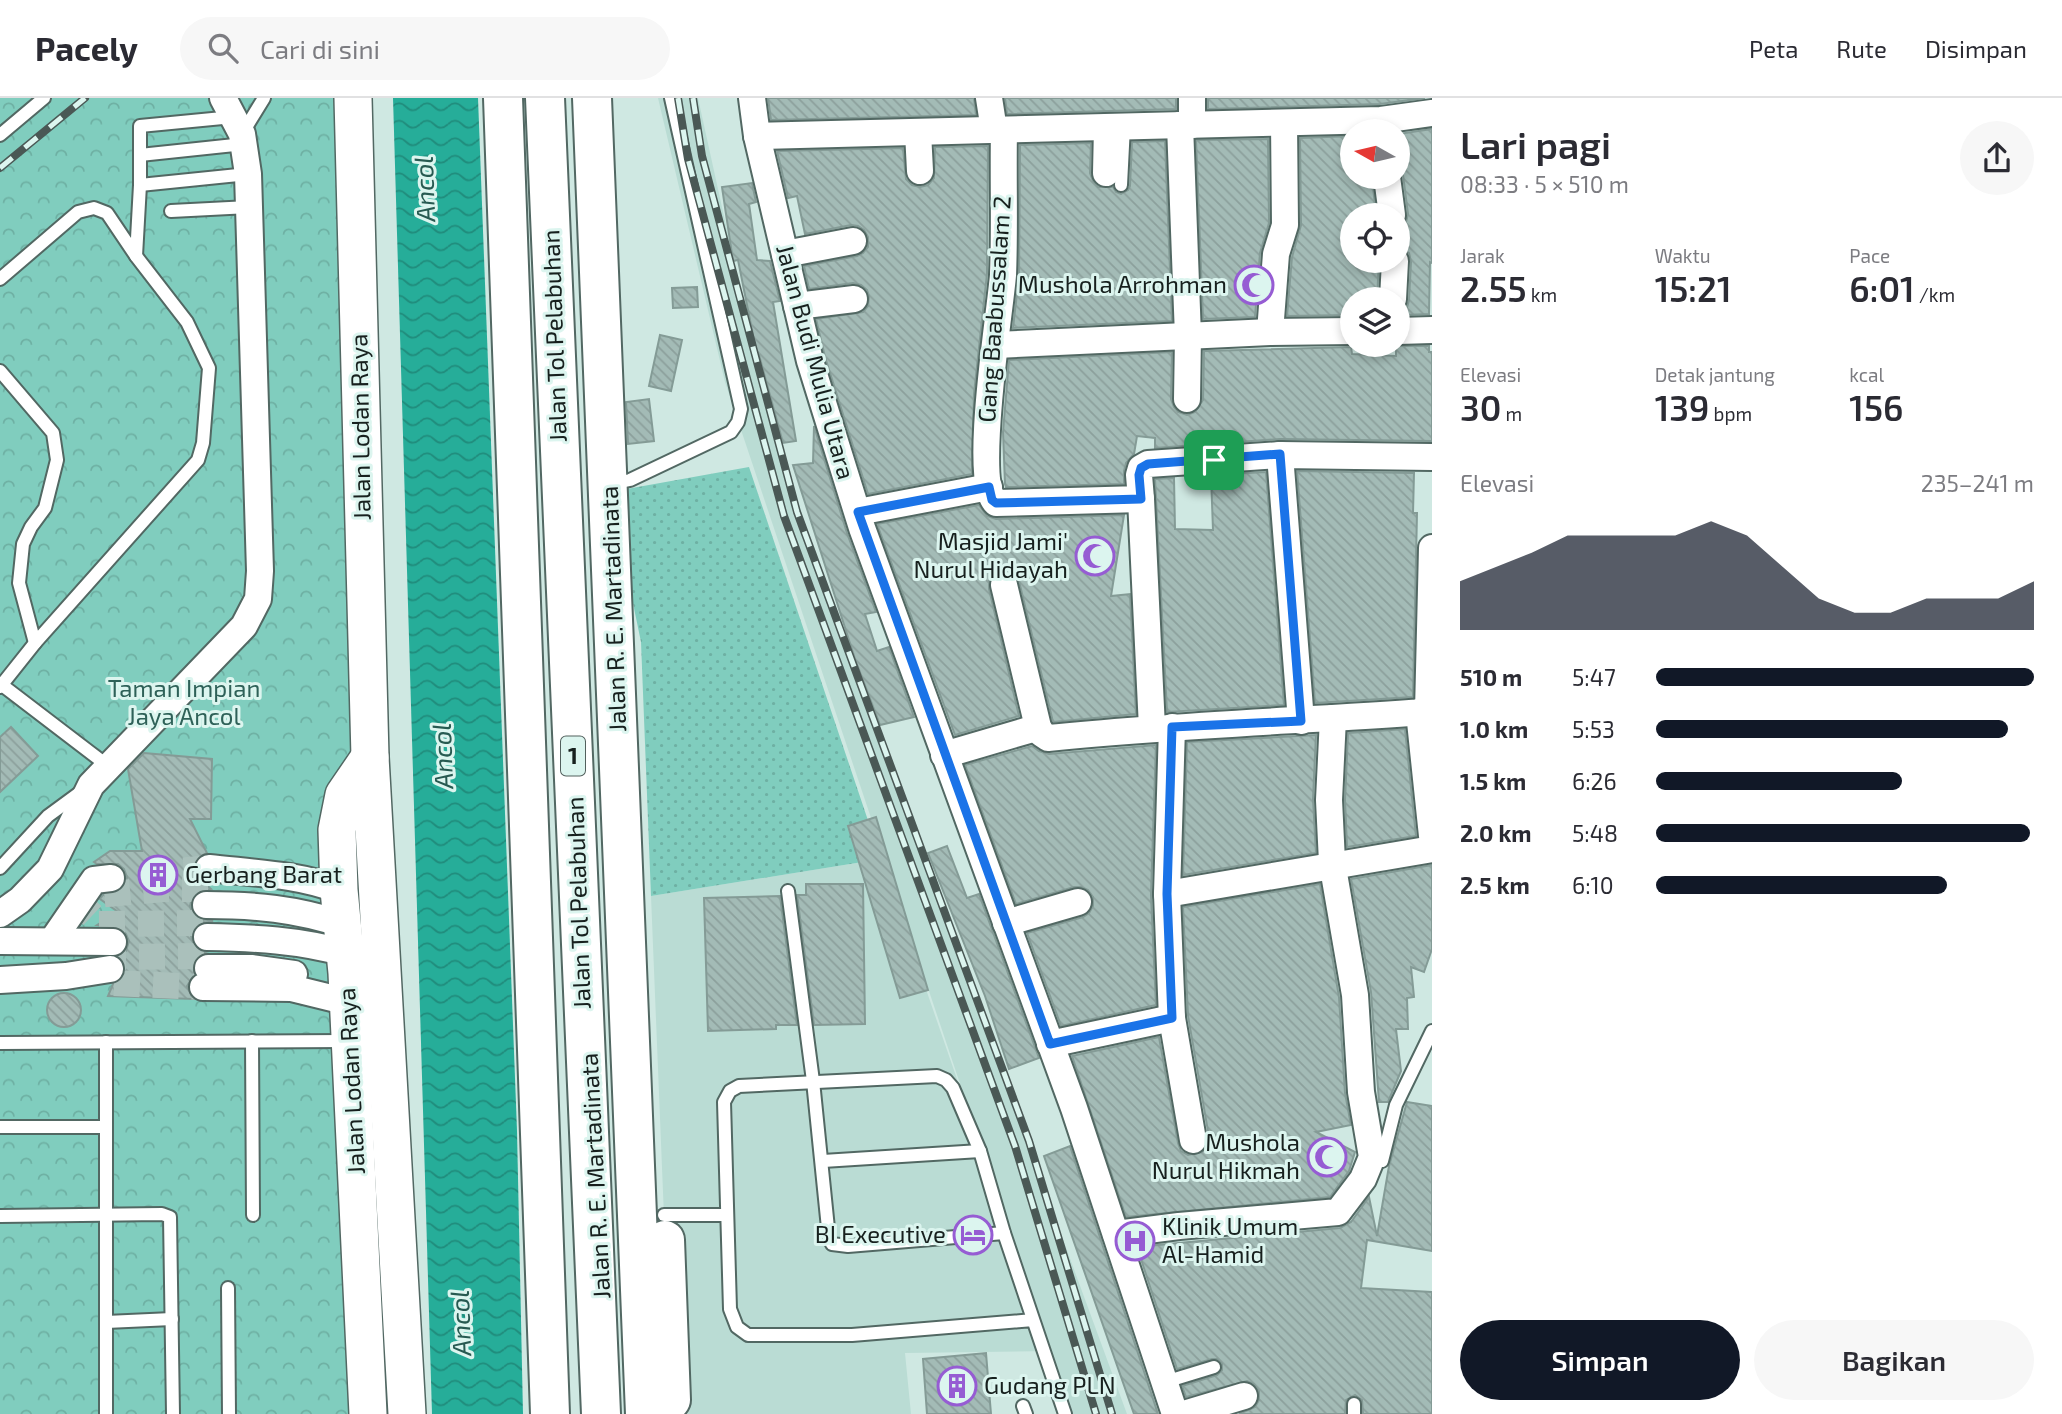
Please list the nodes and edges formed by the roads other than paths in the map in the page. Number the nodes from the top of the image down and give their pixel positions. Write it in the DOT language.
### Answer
graph roads {
  1 [pos="44,98"];
  2 [pos="264,98"];
  3 [pos="354,98"];
  4 [pos="503,98"];
  5 [pos="545,98"];
  6 [pos="551,98"];
  7 [pos="592,98"];
  8 [pos="671,98"];
  9 [pos="752,98"];
  10 [pos="989,98"];
  11 [pos="1192,98"];
  12 [pos="1432,113"];
  13 [pos="1295,114"];
  14 [pos="1409,119"];
  15 [pos="1340,120"];
  16 [pos="236,123"];
  17 [pos="1186,125"];
  18 [pos="1115,127"];
  19 [pos="999,130"];
  20 [pos="918,132"];
  21 [pos="0,135"];
  22 [pos="757,136"];
  23 [pos="140,155"];
  24 [pos="920,171"];
  25 [pos="248,174"];
  26 [pos="1114,179"];
  27 [pos="141,185"];
  28 [pos="249,207"];
  29 [pos="172,211"];
  30 [pos="853,241"];
  31 [pos="785,254"];
  32 [pos="136,256"];
  33 [pos="0,279"];
  34 [pos="854,299"];
  35 [pos="797,306"];
  36 [pos="1432,330"];
  37 [pos="1340,331"];
  38 [pos="1410,331"];
  39 [pos="1270,332"];
  40 [pos="1188,336"];
  41 [pos="996,345"];
  42 [pos="0,372"];
  43 [pos="1187,399"];
  44 [pos="1280,454"];
  45 [pos="1432,457"];
  46 [pos="989,487"];
  47 [pos="609,488"];
  48 [pos="1141,499"];
  49 [pos="858,512"];
  50 [pos="1432,548"];
  51 [pos="1004,585"];
  52 [pos="35,643"];
  53 [pos="1,686"];
  54 [pos="1426,712"];
  55 [pos="1333,718"];
  56 [pos="1301,721"];
  57 [pos="1162,727"];
  58 [pos="1029,730"];
  59 [pos="944,755"];
  60 [pos="370,757"];
  61 [pos="99,775"];
  62 [pos="1432,836"];
  63 [pos="1432,849"];
  64 [pos="1333,865"];
  65 [pos="0,868"];
  66 [pos="111,878"];
  67 [pos="788,891"];
  68 [pos="1167,894"];
  69 [pos="1078,902"];
  70 [pos="0,914"];
  71 [pos="1006,923"];
  72 [pos="209,929"];
  73 [pos="0,941"];
  74 [pos="52,941"];
  75 [pos="344,947"];
  76 [pos="0,980"];
  77 [pos="1172,1018"];
  78 [pos="1432,1031"];
  79 [pos="252,1041"];
  80 [pos="350,1041"];
  81 [pos="106,1042"];
  82 [pos="0,1043"];
  83 [pos="1050,1044"];
  84 [pos="813,1082"];
  85 [pos="0,1127"];
  86 [pos="106,1127"];
  87 [pos="1193,1140"];
  88 [pos="980,1151"];
  89 [pos="823,1161"];
  90 [pos="1382,1161"];
  91 [pos="253,1215"];
  92 [pos="664,1215"];
  93 [pos="727,1215"];
  94 [pos="0,1216"];
  95 [pos="107,1216"];
  96 [pos="1004,1233"];
  97 [pos="1116,1234"];
  98 [pos="228,1289"];
  99 [pos="172,1319"];
  100 [pos="1033,1320"];
  101 [pos="106,1322"];
  102 [pos="1214,1367"];
  103 [pos="1164,1382"];
  104 [pos="1244,1396"];
  105 [pos="106,1414"];
  106 [pos="173,1414"];
  107 [pos="229,1414"];
  108 [pos="368,1414"];
  109 [pos="407,1414"];
  110 [pos="550,1414"];
  111 [pos="601,1414"];
  112 [pos="608,1414"];
  113 [pos="645,1414"];
  114 [pos="671,1414"];
  115 [pos="1065,1414"];
  116 [pos="1175,1414"];
  117 [pos="1184,1414"];
  1 -- 21 [label="lane"];
  2 -- 16 [label="lane"];
  3 -- 60 [label="main road, Jalan Lodan Raya"];
  4 -- 110 [label="highway, Jalan Tol Pelabuhan / 1"];
  5 -- 111 [label="highway, Jalan Tol Pelabuhan / 1"];
  6 -- 112 [label="highway, Jalan R. E. Martadinata / 1"];
  7 -- 47 [label="highway, Jalan R. E. Martadinata / 1"];
  8 -- 47 [label="lane"];
  9 -- 22 [label="street, Jalan Budi Mulia Utara"];
  10 -- 19 [label="street, Gang Baabussalam 2"];
  11 -- 17 [label="street"];
  12 -- 14 [label="street"];
  13 -- 15 [label="street"];
  13 -- 17 [label="street"];
  13 -- 39 [label="street"];
  16 -- 23 [label="lane"];
  16 -- 23 [label="lane"];
  16 -- 25 [label="street"];
  17 -- 18 [label="street"];
  17 -- 40 [label="street"];
  18 -- 19 [label="street"];
  18 -- 26 [label="street"];
  19 -- 20 [label="street"];
  19 -- 41 [label="street, Gang Baabussalam 2"];
  20 -- 22 [label="street"];
  20 -- 24 [label="street"];
  22 -- 31 [label="street, Jalan Budi Mulia Utara"];
  23 -- 27 [label="lane"];
  25 -- 27 [label="lane"];
  25 -- 28 [label="street"];
  27 -- 32 [label="lane"];
  28 -- 29 [label="lane"];
  28 -- 61 [label="street"];
  30 -- 31 [label="street"];
  31 -- 35 [label="street, Jalan Budi Mulia Utara"];
  32 -- 33 [label="lane"];
  32 -- 52 [label="lane"];
  34 -- 35 [label="street"];
  35 -- 49 [label="street, Jalan Budi Mulia Utara"];
  36 -- 38 [label="street"];
  37 -- 39 [label="street"];
  39 -- 40 [label="street"];
  40 -- 41 [label="street"];
  40 -- 43 [label="street"];
  41 -- 46 [label="street, Gang Baabussalam 2"];
  42 -- 52 [label="lane"];
  44 -- 45 [label="street"];
  44 -- 48 [label="street"];
  44 -- 56 [label="street"];
  46 -- 48 [label="street"];
  46 -- 49 [label="street"];
  47 -- 92 [label="highway"];
  47 -- 113 [label="highway, Jalan R. E. Martadinata / 1"];
  48 -- 57 [label="street"];
  49 -- 59 [label="street, Jalan Budi Mulia Utara"];
  50 -- 54 [label="street"];
  51 -- 57 [label="street"];
  52 -- 53 [label="lane"];
  53 -- 61 [label="lane"];
  54 -- 55 [label="street"];
  54 -- 62 [label="street"];
  55 -- 56 [label="street"];
  55 -- 64 [label="street"];
  56 -- 57 [label="street"];
  57 -- 68 [label="street"];
  58 -- 59 [label="street"];
  59 -- 71 [label="street, Jalan Budi Mulia Utara"];
  60 -- 75 [label="main road, Jalan Lodan Raya"];
  60 -- 109 [label="main road, Jalan Lodan Raya"];
  61 -- 65 [label="lane"];
  61 -- 70 [label="street"];
  63 -- 64 [label="street"];
  64 -- 68 [label="street"];
  64 -- 97 [label="street"];
  66 -- 74 [label="street"];
  67 -- 84 [label="lane"];
  68 -- 77 [label="street"];
  69 -- 71 [label="street"];
  71 -- 83 [label="street, Jalan Budi Mulia Utara"];
  72 -- 75 [label="street"];
  72 -- 75 [label="street"];
  72 -- 75 [label="street"];
  73 -- 74 [label="street"];
  74 -- 76 [label="street"];
  75 -- 80 [label="main road, Jalan Lodan Raya"];
  77 -- 83 [label="street"];
  77 -- 87 [label="street"];
  78 -- 90 [label="lane"];
  79 -- 80 [label="lane"];
  79 -- 81 [label="lane"];
  79 -- 91 [label="lane"];
  80 -- 108 [label="main road, Jalan Lodan Raya"];
  81 -- 82 [label="lane"];
  81 -- 86 [label="lane"];
  83 -- 97 [label="street, Jalan Budi Mulia Utara"];
  84 -- 88 [label="lane"];
  84 -- 89 [label="lane"];
  84 -- 93 [label="lane"];
  85 -- 86 [label="lane"];
  86 -- 95 [label="lane"];
  88 -- 89 [label="lane"];
  88 -- 96 [label="lane"];
  89 -- 96 [label="lane"];
  92 -- 93 [label="lane"];
  92 -- 114 [label="highway"];
  93 -- 100 [label="lane"];
  94 -- 95 [label="lane"];
  95 -- 99 [label="lane"];
  95 -- 101 [label="lane"];
  96 -- 100 [label="lane"];
  97 -- 103 [label="street, Jalan Budi Mulia Utara"];
  98 -- 107 [label="lane"];
  99 -- 101 [label="lane"];
  99 -- 106 [label="lane"];
  100 -- 115 [label="lane"];
  101 -- 105 [label="lane"];
  102 -- 103 [label="lane"];
  103 -- 116 [label="street, Jalan Budi Mulia Utara"];
  104 -- 117 [label="street"];
}
